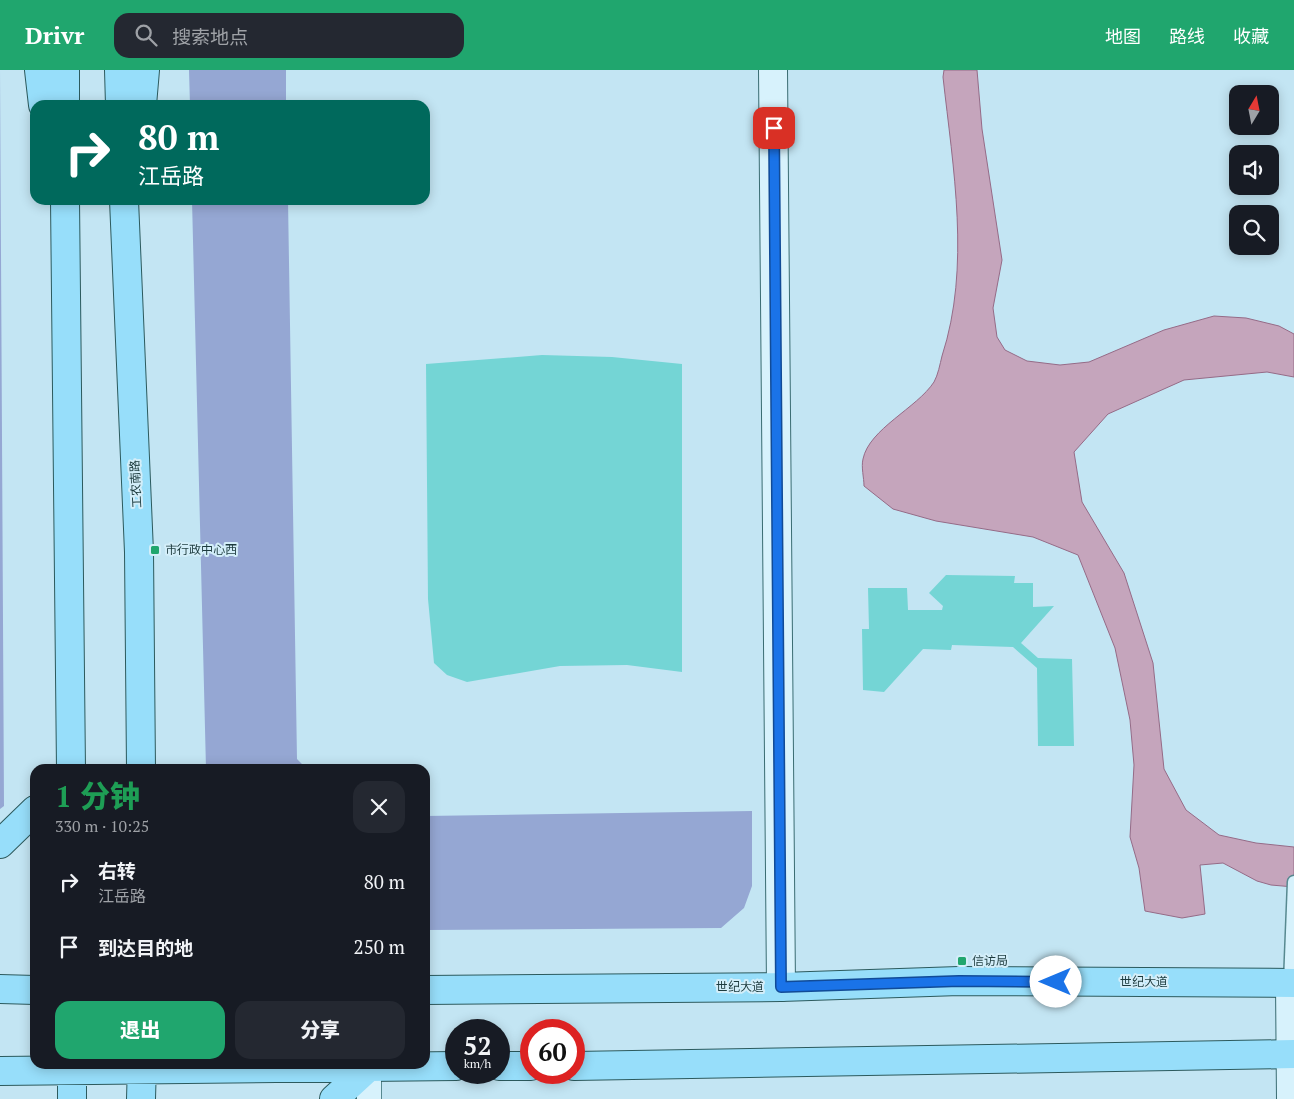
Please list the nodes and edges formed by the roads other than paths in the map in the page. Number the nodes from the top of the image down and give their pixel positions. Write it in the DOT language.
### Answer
graph roads {
  1 [pos="39,70"];
  2 [pos="65,70"];
  3 [pos="119,70"];
  4 [pos="145,70"];
  5 [pos="774,70"];
  6 [pos="42,100"];
  7 [pos="65,100"];
  8 [pos="120,100"];
  9 [pos="142,100"];
  10 [pos="55,205"];
  11 [pos="64,205"];
  12 [pos="124,205"];
  13 [pos="134,205"];
  14 [pos="126,291"];
  15 [pos="64,293"];
  16 [pos="70,764"];
  17 [pos="143,764"];
  18 [pos="30,815"];
  19 [pos="0,844"];
  20 [pos="1294,882"];
  21 [pos="1292,983"];
  22 [pos="781,987"];
  23 [pos="0,989"];
  24 [pos="30,990"];
  25 [pos="430,990"];
  26 [pos="1292,1054"];
  27 [pos="430,1066"];
  28 [pos="445,1066"];
  29 [pos="585,1066"];
  30 [pos="36,1069"];
  31 [pos="72,1069"];
  32 [pos="142,1069"];
  33 [pos="366,1069"];
  34 [pos="368,1069"];
  35 [pos="0,1071"];
  36 [pos="72,1099"];
  37 [pos="141,1099"];
  38 [pos="334,1099"];
  39 [pos="369,1099"];
  40 [pos="1291,1099"];
  1 -- 6 [label="main road"];
  2 -- 7 [label="main road"];
  3 -- 8 [label="main road"];
  4 -- 9 [label="main road"];
  5 -- 22 [label="street"];
  10 -- 15 [label="main road"];
  11 -- 15 [label="main road"];
  12 -- 14 [label="main road, 工农南路"];
  13 -- 14 [label="main road"];
  14 -- 17 [label="main road, 工农南路"];
  15 -- 16 [label="main road"];
  18 -- 19 [label="main road"];
  20 -- 21 [label="lane"];
  21 -- 22 [label="main road, 世纪大道"];
  21 -- 26 [label="street"];
  22 -- 25 [label="main road, 世纪大道"];
  23 -- 24 [label="main road"];
  26 -- 29 [label="main road"];
  26 -- 40 [label="street"];
  27 -- 28 [label="main road"];
  30 -- 35 [label="main road"];
  31 -- 36 [label="main road"];
  32 -- 37 [label="main road"];
  33 -- 38 [label="main road"];
  34 -- 39 [label="street"];
}
